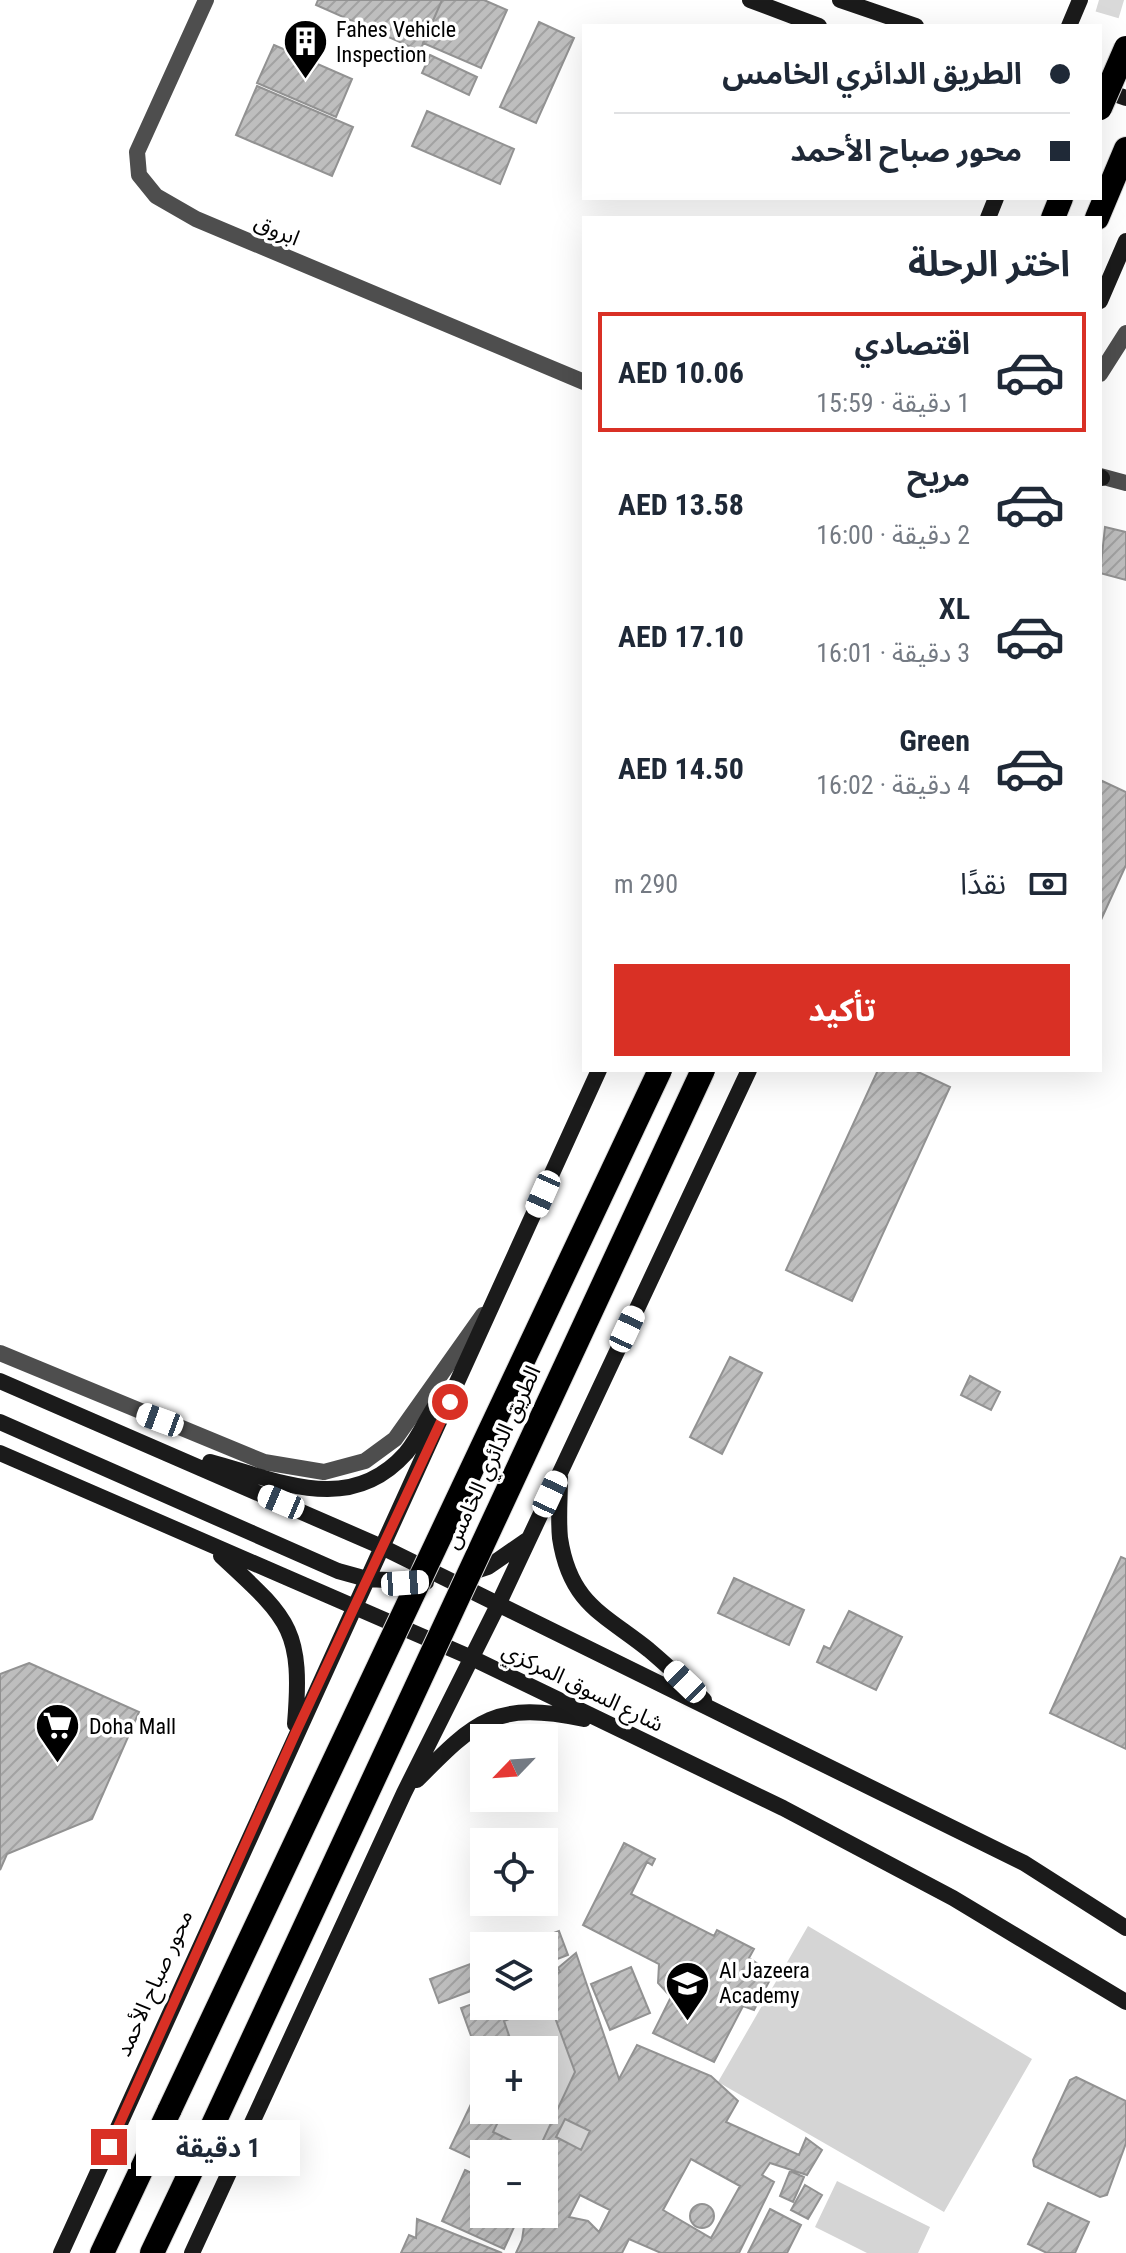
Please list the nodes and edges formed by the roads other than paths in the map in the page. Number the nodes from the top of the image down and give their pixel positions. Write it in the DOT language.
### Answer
graph roads {
  1 [pos="206,0"];
  2 [pos="750,0"];
  3 [pos="840,0"];
  4 [pos="1080,0"];
  5 [pos="814,24"];
  6 [pos="910,24"];
  7 [pos="1070,24"];
  8 [pos="1126,48"];
  9 [pos="1102,90"];
  10 [pos="1126,98"];
  11 [pos="1102,103"];
  12 [pos="1126,149"];
  13 [pos="1098,216"];
  14 [pos="1126,241"];
  15 [pos="1126,260"];
  16 [pos="1102,266"];
  17 [pos="1103,294"];
  18 [pos="1126,333"];
  19 [pos="1102,371"];
  20 [pos="582,381"];
  21 [pos="1102,477"];
  22 [pos="1126,483"];
  23 [pos="598,1072"];
  24 [pos="659,1072"];
  25 [pos="702,1072"];
  26 [pos="748,1072"];
  27 [pos="497,1294"];
  28 [pos="0,1353"];
  29 [pos="463,1374"];
  30 [pos="0,1381"];
  31 [pos="0,1422"];
  32 [pos="162,1450"];
  33 [pos="0,1453"];
  34 [pos="560,1472"];
  35 [pos="529,1539"];
  36 [pos="382,1547"];
  37 [pos="214,1549"];
  38 [pos="367,1579"];
  39 [pos="448,1580"];
  40 [pos="498,1605"];
  41 [pos="354,1606"];
  42 [pos="472,1658"];
  43 [pos="717,1712"];
  44 [pos="611,1725"];
  45 [pos="295,1734"];
  46 [pos="404,1793"];
  47 [pos="1126,1928"];
  48 [pos="1126,2002"];
  49 [pos="61,2253"];
  50 [pos="102,2253"];
  51 [pos="152,2253"];
  52 [pos="192,2253"];
  1 -- 20 [label="street, ابروق"];
  2 -- 5 [label="main road"];
  3 -- 6 [label="main road"];
  4 -- 7 [label="main road"];
  8 -- 11 [label="highway, bridge"];
  9 -- 10 [label="main road"];
  12 -- 13 [label="highway"];
  14 -- 17 [label="main road"];
  15 -- 17 [label="main road"];
  16 -- 17 [label="main road"];
  18 -- 19 [label="street"];
  21 -- 22 [label="street"];
  23 -- 27 [label="main road"];
  24 -- 50 [label="highway, الطريق الدائري الخامس, bridge"];
  25 -- 51 [label="highway, الطريق الدائري الخامس, bridge"];
  26 -- 34 [label="main road"];
  27 -- 28 [label="street"];
  27 -- 29 [label="main road"];
  29 -- 32 [label="main road"];
  29 -- 36 [label="main road"];
  30 -- 32 [label="main road, شارع السوق المركزي"];
  31 -- 38 [label="main road"];
  32 -- 36 [label="main road, شارع السوق المركزي"];
  33 -- 37 [label="main road, شارع السوق المركزي"];
  34 -- 35 [label="main road"];
  34 -- 43 [label="main road"];
  35 -- 39 [label="main road"];
  35 -- 40 [label="main road"];
  36 -- 38 [label="main road"];
  36 -- 39 [label="main road, شارع السوق المركزي"];
  37 -- 41 [label="main road, شارع السوق المركزي"];
  37 -- 45 [label="main road"];
  38 -- 39 [label="main road"];
  38 -- 41 [label="main road"];
  39 -- 40 [label="main road, شارع السوق المركزي"];
  40 -- 42 [label="main road"];
  40 -- 43 [label="main road, شارع السوق المركزي"];
  41 -- 42 [label="main road, شارع السوق المركزي"];
  41 -- 45 [label="main road"];
  42 -- 44 [label="main road, شارع السوق المركزي"];
  42 -- 46 [label="main road"];
  43 -- 47 [label="main road, شارع السوق المركزي"];
  44 -- 46 [label="main road"];
  44 -- 48 [label="main road, شارع السوق المركزي"];
  45 -- 49 [label="main road, محور صباح الأحمد"];
  46 -- 52 [label="main road"];
}
